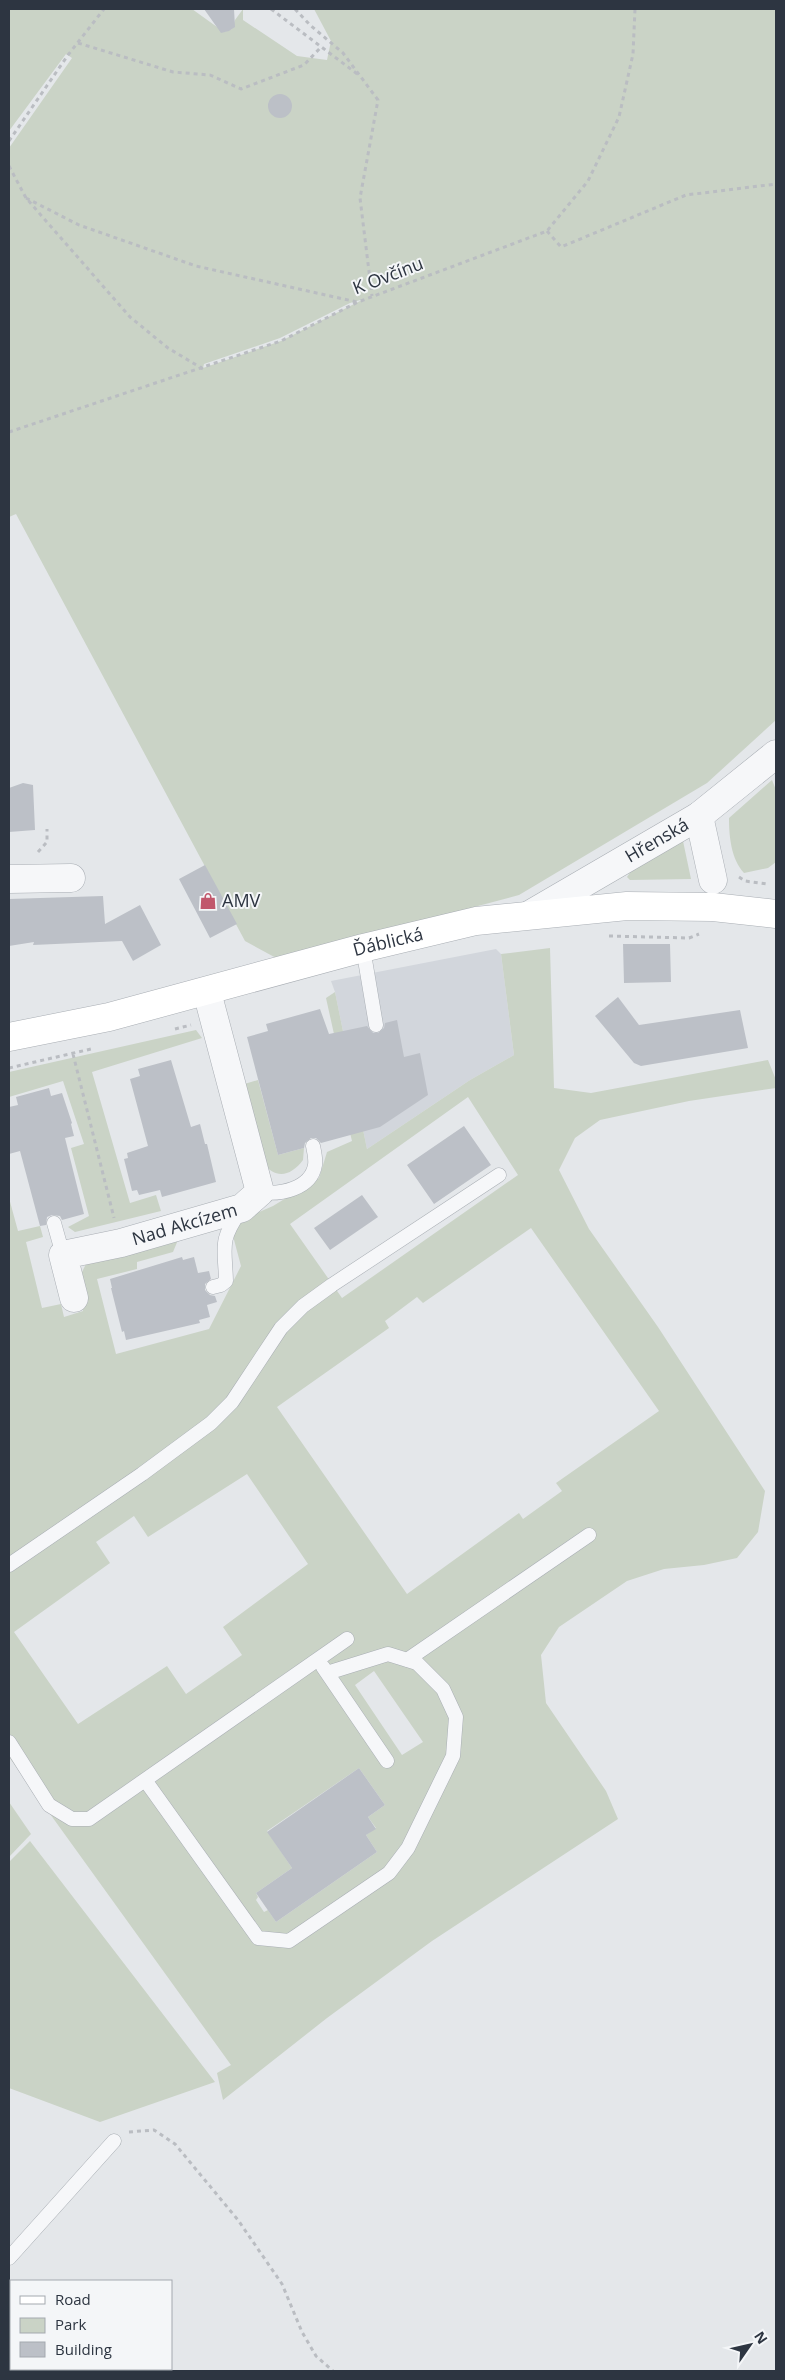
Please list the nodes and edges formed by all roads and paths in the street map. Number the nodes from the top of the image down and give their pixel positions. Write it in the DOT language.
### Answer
graph roads {
  1 [pos="104,9"];
  2 [pos="270,9"];
  3 [pos="295,9"];
  4 [pos="635,9"];
  5 [pos="78,43"];
  6 [pos="322,46"];
  7 [pos="365,79"];
  8 [pos="9,141"];
  9 [pos="9,166"];
  10 [pos="776,184"];
  11 [pos="26,198"];
  12 [pos="547,231"];
  13 [pos="372,296"];
  14 [pos="358,302"];
  15 [pos="203,369"];
  16 [pos="9,432"];
  17 [pos="776,754"];
  18 [pos="698,816"];
  19 [pos="47,829"];
  20 [pos="37,854"];
  21 [pos="71,878"];
  22 [pos="726,878"];
  23 [pos="9,879"];
  24 [pos="767,884"];
  25 [pos="776,914"];
  26 [pos="529,915"];
  27 [pos="706,932"];
  28 [pos="607,936"];
  29 [pos="363,948"];
  30 [pos="207,992"];
  31 [pos="215,1018"];
  32 [pos="376,1025"];
  33 [pos="168,1030"];
  34 [pos="9,1037"];
  35 [pos="92,1049"];
  36 [pos="73,1054"];
  37 [pos="9,1068"];
  38 [pos="313,1146"];
  39 [pos="499,1174"];
  40 [pos="251,1200"];
  41 [pos="54,1223"];
  42 [pos="121,1243"];
  43 [pos="63,1255"];
  44 [pos="213,1288"];
  45 [pos="74,1298"];
  46 [pos="589,1534"];
  47 [pos="9,1565"];
  48 [pos="347,1639"];
  49 [pos="318,1659"];
  50 [pos="407,1660"];
  51 [pos="327,1673"];
  52 [pos="9,1742"];
  53 [pos="387,1761"];
  54 [pos="146,1780"];
  55 [pos="114,2141"];
  56 [pos="9,2258"];
  57 [pos="333,2371"];
  1 -- 5 [label="path"];
  2 -- 6 [label="path"];
  3 -- 7 [label="path"];
  4 -- 12 [label="path"];
  5 -- 6 [label="path"];
  5 -- 8 [label="path"];
  6 -- 7 [label="path"];
  7 -- 13 [label="path"];
  9 -- 11 [label="path"];
  10 -- 12 [label="path"];
  11 -- 14 [label="path"];
  11 -- 15 [label="path"];
  12 -- 13 [label="path, K Ovčínu"];
  13 -- 14 [label="path, K Ovčínu"];
  14 -- 15 [label="path, K Ovčínu"];
  15 -- 16 [label="path, K Ovčínu"];
  17 -- 18 [label="street, Hřenská"];
  18 -- 22 [label="street"];
  18 -- 26 [label="street, Hřenská"];
  19 -- 20 [label="path"];
  21 -- 23 [label="street"];
  22 -- 24 [label="path"];
  25 -- 26 [label="main road, Ďáblická"];
  26 -- 29 [label="main road, Ďáblická"];
  27 -- 28 [label="path"];
  29 -- 30 [label="main road, Ďáblická"];
  29 -- 32 [label="lane"];
  30 -- 31 [label="street"];
  30 -- 34 [label="main road, Ďáblická"];
  31 -- 33 [label="path"];
  31 -- 40 [label="street"];
  35 -- 36 [label="path"];
  36 -- 37 [label="path"];
  36 -- 42 [label="path"];
  38 -- 40 [label="lane"];
  39 -- 47 [label="lane"];
  40 -- 42 [label="street, Nad Akcízem"];
  40 -- 44 [label="lane"];
  41 -- 43 [label="lane"];
  42 -- 43 [label="street, Nad Akcízem"];
  43 -- 45 [label="street"];
  46 -- 50 [label="lane"];
  48 -- 49 [label="lane"];
  49 -- 51 [label="lane"];
  49 -- 54 [label="lane"];
  50 -- 51 [label="lane"];
  50 -- 54 [label="lane"];
  51 -- 53 [label="lane"];
  52 -- 54 [label="lane"];
  55 -- 56 [label="lane"];
  55 -- 57 [label="path"];
}
